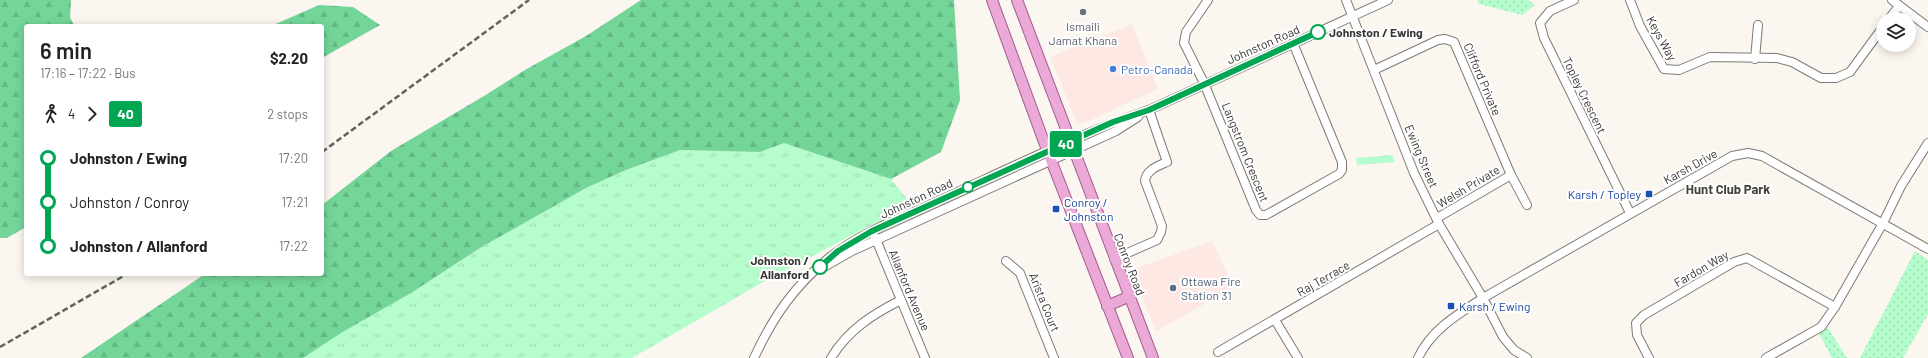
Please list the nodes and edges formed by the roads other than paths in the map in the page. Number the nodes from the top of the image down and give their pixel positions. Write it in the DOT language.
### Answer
graph roads {
  1 [pos="992,0"];
  2 [pos="1017,0"];
  3 [pos="1208,0"];
  4 [pos="1346,0"];
  5 [pos="1388,0"];
  6 [pos="1574,0"];
  7 [pos="1630,0"];
  8 [pos="1892,0"];
  9 [pos="1899,6"];
  10 [pos="1894,12"];
  11 [pos="1353,16"];
  12 [pos="1758,25"];
  13 [pos="1928,27"];
  14 [pos="1876,37"];
  15 [pos="1293,43"];
  16 [pos="1754,59"];
  17 [pos="1374,70"];
  18 [pos="1204,83"];
  19 [pos="1149,110"];
  20 [pos="1928,143"];
  21 [pos="1071,147"];
  22 [pos="1049,156"];
  23 [pos="1511,175"];
  24 [pos="1527,205"];
  25 [pos="1630,213"];
  26 [pos="1438,221"];
  27 [pos="1883,223"];
  28 [pos="872,231"];
  29 [pos="877,241"];
  30 [pos="1928,250"];
  31 [pos="1114,259"];
  32 [pos="1006,261"];
  33 [pos="811,275"];
  34 [pos="1128,297"];
  35 [pos="1483,298"];
  36 [pos="902,300"];
  37 [pos="1107,306"];
  38 [pos="1835,307"];
  39 [pos="1275,320"];
  40 [pos="1218,352"];
  41 [pos="754,358"];
  42 [pos="831,358"];
  43 [pos="926,358"];
  44 [pos="1054,358"];
  45 [pos="1128,358"];
  46 [pos="1153,358"];
  47 [pos="1298,358"];
  48 [pos="1418,358"];
  49 [pos="1527,358"];
  50 [pos="1649,358"];
  51 [pos="1766,358"];
  1 -- 22 [label="main road"];
  2 -- 21 [label="main road, Conroy Road"];
  3 -- 18 [label="street"];
  4 -- 11 [label="street, Ewing Street"];
  5 -- 11 [label="street, Johnston Road"];
  6 -- 25 [label="street, Topley Crescent"];
  7 -- 16 [label="street, Keys Way"];
  8 -- 9 [label="street"];
  9 -- 10 [label="street"];
  9 -- 13 [label="street"];
  11 -- 15 [label="street, Johnston Road"];
  11 -- 17 [label="street, Ewing Street"];
  12 -- 16 [label="street"];
  14 -- 16 [label="street, Keys Way"];
  15 -- 18 [label="street, Johnston Road"];
  15 -- 18 [label="street, Langstrom Crescent"];
  17 -- 23 [label="street, Clifford Private"];
  17 -- 26 [label="street, Ewing Street"];
  18 -- 19 [label="street, Johnston Road"];
  19 -- 21 [label="street, Johnston Road"];
  19 -- 31 [label="street"];
  20 -- 27 [label="street"];
  21 -- 22 [label="street, Johnston Road"];
  21 -- 31 [label="main road, Conroy Road"];
  22 -- 28 [label="street, Johnston Road"];
  22 -- 29 [label="street, Johnston Road"];
  22 -- 37 [label="main road"];
  23 -- 24 [label="street, Clifford Private"];
  23 -- 26 [label="street, Welsh Private"];
  25 -- 27 [label="street, Karsh Drive"];
  25 -- 35 [label="street, Karsh Drive"];
  26 -- 35 [label="street, Ewing Street"];
  26 -- 39 [label="street, Raj Terrace"];
  27 -- 30 [label="street, Karsh Drive"];
  27 -- 38 [label="street"];
  28 -- 29 [label="street, Allanford Avenue"];
  28 -- 33 [label="street, Johnston Road"];
  29 -- 33 [label="street, Johnston Road"];
  29 -- 36 [label="street, Allanford Avenue"];
  31 -- 34 [label="main road, Conroy Road"];
  32 -- 44 [label="street, Arista Court"];
  33 -- 41 [label="street, Johnston Road"];
  34 -- 37 [label="main road"];
  34 -- 46 [label="main road, Conroy Road"];
  35 -- 48 [label="street, Karsh Drive"];
  35 -- 49 [label="street, Ewing Street"];
  36 -- 42 [label="street"];
  36 -- 43 [label="street, Allanford Avenue"];
  37 -- 45 [label="main road"];
  38 -- 50 [label="street, Fardon Way"];
  38 -- 51 [label="street"];
  39 -- 40 [label="street, Raj Terrace"];
  39 -- 47 [label="street"];
}
